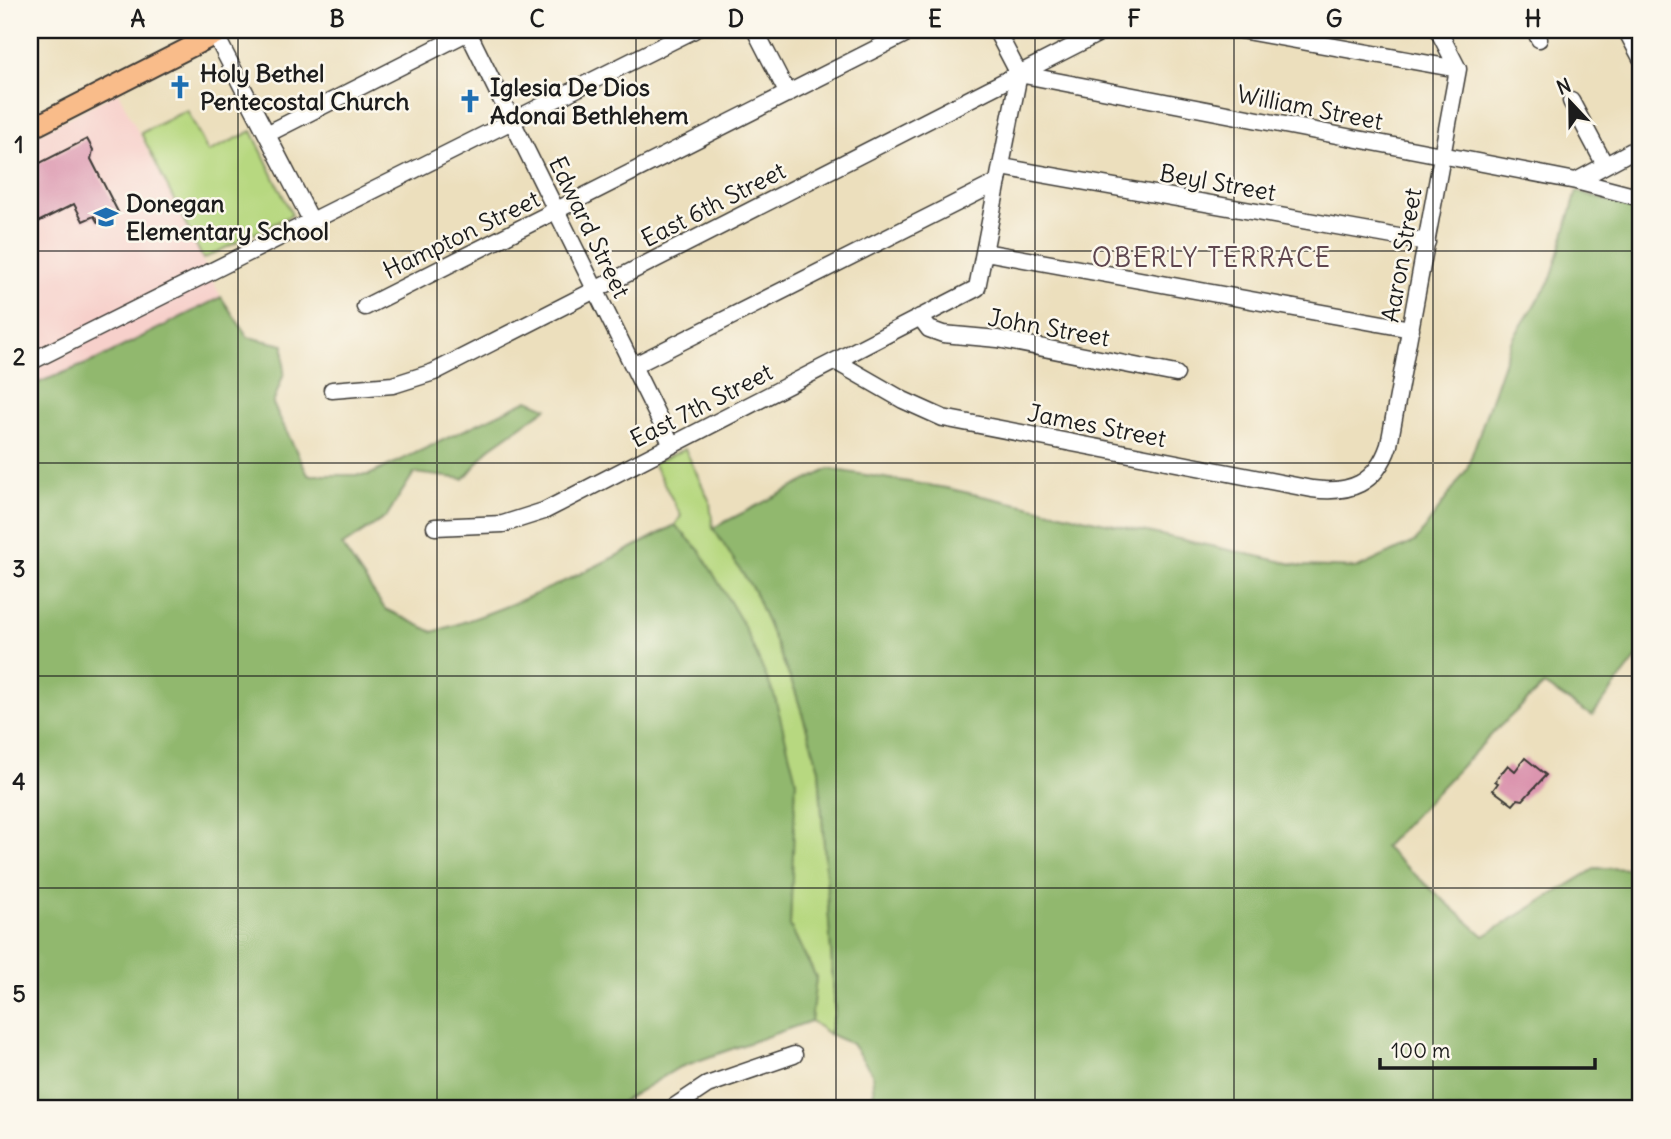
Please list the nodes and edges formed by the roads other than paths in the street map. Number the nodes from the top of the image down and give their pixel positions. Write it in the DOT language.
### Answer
graph roads {
  1 [pos="469,30"];
  2 [pos="694,30"];
  3 [pos="755,30"];
  4 [pos="913,30"];
  5 [pos="996,30"];
  6 [pos="1105,30"];
  7 [pos="1240,30"];
  8 [pos="1438,30"];
  9 [pos="1626,30"];
  10 [pos="220,32"];
  11 [pos="1639,49"];
  12 [pos="1458,69"];
  13 [pos="1018,74"];
  14 [pos="788,94"];
  15 [pos="1571,101"];
  16 [pos="512,121"];
  17 [pos="30,129"];
  18 [pos="267,134"];
  19 [pos="1641,146"];
  20 [pos="1443,155"];
  21 [pos="1605,165"];
  22 [pos="1000,174"];
  23 [pos="1576,181"];
  24 [pos="1641,198"];
  25 [pos="557,211"];
  26 [pos="313,222"];
  27 [pos="1427,242"];
  28 [pos="985,252"];
  29 [pos="977,288"];
  30 [pos="595,289"];
  31 [pos="365,307"];
  32 [pos="920,317"];
  33 [pos="1411,329"];
  34 [pos="835,361"];
  35 [pos="30,362"];
  36 [pos="634,366"];
  37 [pos="1176,374"];
  38 [pos="332,390"];
  39 [pos="672,445"];
  40 [pos="1362,484"];
  41 [pos="435,527"];
  42 [pos="794,1055"];
  43 [pos="671,1109"];
  1 -- 16 [label="street, Edward Street"];
  1 -- 18 [label="street"];
  2 -- 16 [label="street"];
  3 -- 14 [label="street"];
  4 -- 14 [label="street, Hampton Street"];
  5 -- 13 [label="street"];
  6 -- 13 [label="street, East 6th Street"];
  7 -- 12 [label="street"];
  8 -- 12 [label="street"];
  9 -- 11 [label="street"];
  10 -- 17 [label="main road"];
  10 -- 18 [label="street"];
  12 -- 20 [label="street, Aaron Street"];
  13 -- 20 [label="street, William Street"];
  13 -- 22 [label="street, John Street"];
  13 -- 30 [label="street, East 6th Street"];
  14 -- 25 [label="street, Hampton Street"];
  15 -- 21 [label="street"];
  16 -- 25 [label="street, Edward Street"];
  16 -- 26 [label="street"];
  18 -- 26 [label="street"];
  19 -- 21 [label="street"];
  20 -- 23 [label="street, William Street"];
  20 -- 27 [label="street, Aaron Street"];
  21 -- 23 [label="street"];
  22 -- 27 [label="street, Beyl Street"];
  22 -- 28 [label="street, John Street"];
  22 -- 36 [label="street"];
  23 -- 24 [label="street, William Street"];
  25 -- 30 [label="street, Edward Street"];
  25 -- 31 [label="street, Hampton Street"];
  26 -- 35 [label="street"];
  27 -- 33 [label="street, Aaron Street"];
  28 -- 29 [label="street, John Street"];
  28 -- 33 [label="street"];
  29 -- 32 [label="street, East 7th Street"];
  30 -- 36 [label="street, Edward Street"];
  30 -- 38 [label="street, East 6th Street"];
  32 -- 34 [label="street, East 7th Street"];
  32 -- 37 [label="street, John Street"];
  33 -- 40 [label="street, Aaron Street"];
  34 -- 39 [label="street, East 7th Street"];
  34 -- 40 [label="street, James Street"];
  36 -- 39 [label="street, Edward Street"];
  39 -- 41 [label="street, East 7th Street"];
  42 -- 43 [label="street"];
}
